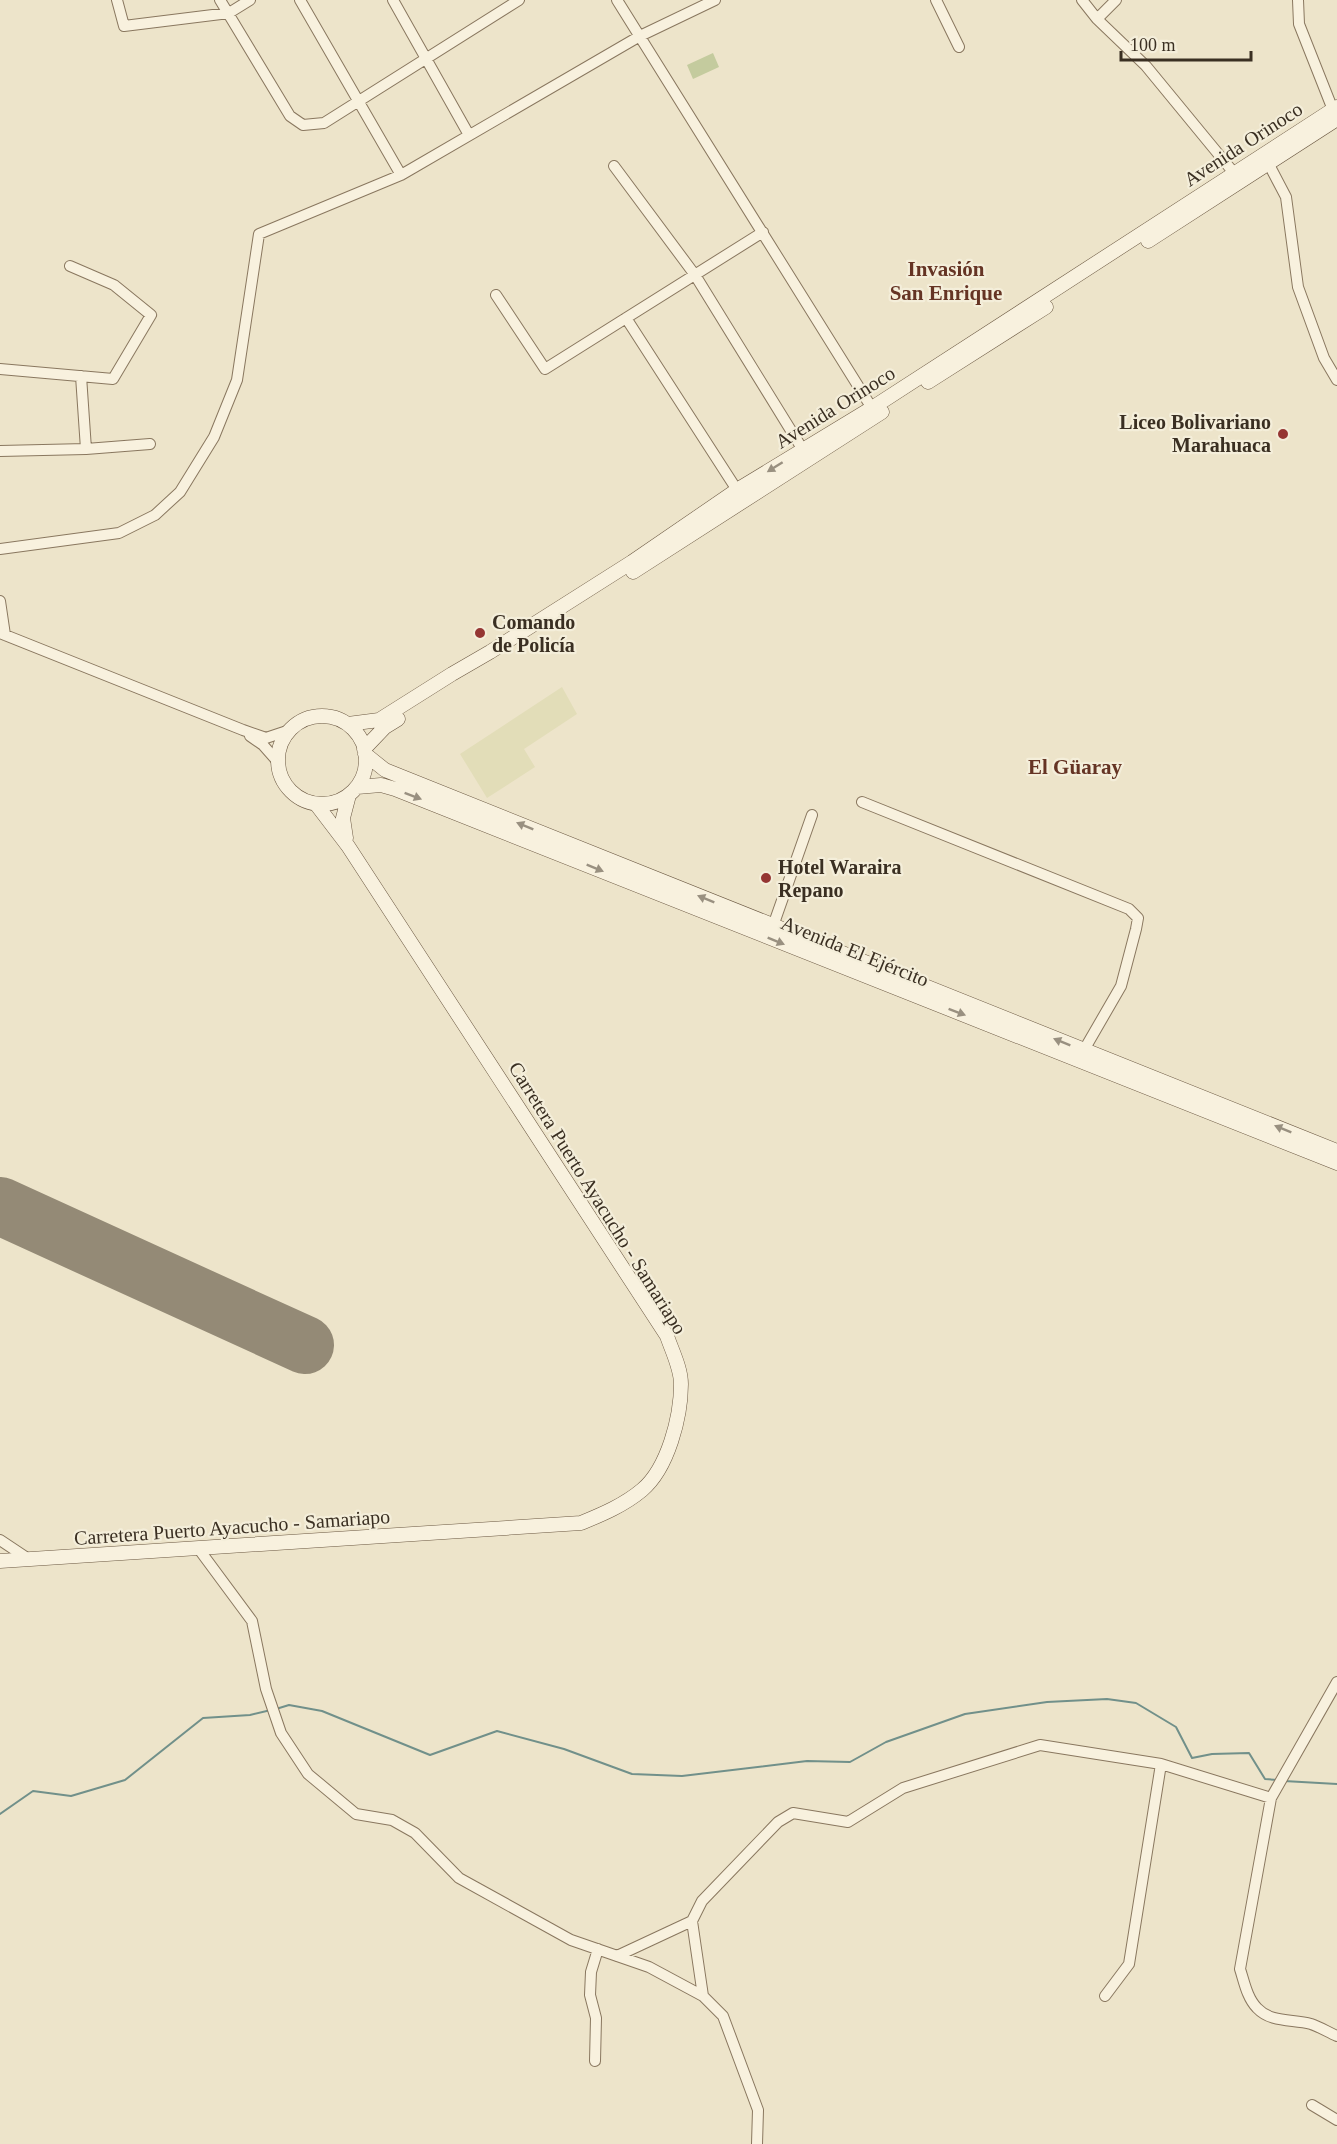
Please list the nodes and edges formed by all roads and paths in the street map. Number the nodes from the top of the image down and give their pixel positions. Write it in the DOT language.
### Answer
graph roads {
  1 [pos="117,0"];
  2 [pos="220,0"];
  3 [pos="250,0"];
  4 [pos="300,0"];
  5 [pos="393,0"];
  6 [pos="519,0"];
  7 [pos="617,0"];
  8 [pos="715,0"];
  9 [pos="936,0"];
  10 [pos="1082,0"];
  11 [pos="1116,0"];
  12 [pos="1298,0"];
  13 [pos="229,13"];
  14 [pos="1097,20"];
  15 [pos="640,36"];
  16 [pos="959,47"];
  17 [pos="426,59"];
  18 [pos="358,101"];
  19 [pos="1336,112"];
  20 [pos="469,135"];
  21 [pos="1266,158"];
  22 [pos="614,166"];
  23 [pos="1234,173"];
  24 [pos="401,175"];
  25 [pos="763,232"];
  26 [pos="70,266"];
  27 [pos="695,275"];
  28 [pos="496,296"];
  29 [pos="626,318"];
  30 [pos="0,369"];
  31 [pos="81,376"];
  32 [pos="1337,380"];
  33 [pos="875,412"];
  34 [pos="150,444"];
  35 [pos="86,449"];
  36 [pos="802,450"];
  37 [pos="0,451"];
  38 [pos="737,490"];
  39 [pos="0,549"];
  40 [pos="0,602"];
  41 [pos="3,634"];
  42 [pos="348,724"];
  43 [pos="243,730"];
  44 [pos="290,730"];
  45 [pos="365,752"];
  46 [pos="278,762"];
  47 [pos="353,791"];
  48 [pos="862,802"];
  49 [pos="316,804"];
  50 [pos="812,815"];
  51 [pos="348,846"];
  52 [pos="773,926"];
  53 [pos="1084,1050"];
  54 [pos="1337,1151"];
  55 [pos="1337,1163"];
  56 [pos="0,1540"];
  57 [pos="198,1548"];
  58 [pos="30,1560"];
  59 [pos="0,1561"];
  60 [pos="1337,1682"];
  61 [pos="1161,1764"];
  62 [pos="1270,1798"];
  63 [pos="692,1921"];
  64 [pos="598,1949"];
  65 [pos="617,1956"];
  66 [pos="703,1996"];
  67 [pos="1106,1996"];
  68 [pos="1337,2036"];
  69 [pos="596,2061"];
  70 [pos="1312,2105"];
  71 [pos="1337,2120"];
  72 [pos="758,2144"];
  1 -- 13 [label="street"];
  2 -- 13 [label="street"];
  3 -- 13 [label="street"];
  4 -- 18 [label="street"];
  5 -- 17 [label="street"];
  6 -- 17 [label="street"];
  7 -- 15 [label="street"];
  8 -- 15 [label="street"];
  9 -- 16 [label="street"];
  10 -- 14 [label="street"];
  11 -- 14 [label="street"];
  12 -- 19 [label="street"];
  13 -- 18 [label="street"];
  14 -- 23 [label="street"];
  15 -- 20 [label="street"];
  15 -- 25 [label="street"];
  17 -- 18 [label="street"];
  17 -- 20 [label="street"];
  18 -- 24 [label="street"];
  19 -- 21 [label="street, Avenida Orinoco"];
  20 -- 24 [label="street"];
  21 -- 23 [label="street, Avenida Orinoco"];
  21 -- 32 [label="street"];
  21 -- 33 [label="street, Avenida Orinoco"];
  22 -- 27 [label="street"];
  23 -- 33 [label="street, Avenida Orinoco"];
  24 -- 39 [label="street"];
  25 -- 27 [label="street"];
  25 -- 33 [label="street"];
  26 -- 31 [label="street"];
  27 -- 29 [label="street"];
  27 -- 36 [label="street"];
  28 -- 29 [label="street"];
  29 -- 38 [label="street"];
  30 -- 31 [label="street"];
  31 -- 35 [label="street"];
  33 -- 36 [label="street, Avenida Orinoco"];
  33 -- 45 [label="street, Avenida Orinoco"];
  34 -- 35 [label="street"];
  35 -- 37 [label="street"];
  36 -- 38 [label="street, Avenida Orinoco, one-way"];
  38 -- 42 [label="street, Avenida Orinoco"];
  40 -- 41 [label="street"];
  41 -- 43 [label="street"];
  42 -- 44 [label="street"];
  42 -- 45 [label="street"];
  43 -- 44 [label="street"];
  43 -- 46 [label="street"];
  44 -- 46 [label="street"];
  45 -- 47 [label="street"];
  52 -- 45 [label="street, Avenida El Ejército, one-way"];
  46 -- 49 [label="street"];
  47 -- 49 [label="street"];
  47 -- 51 [label="street, Carretera Puerto Ayacucho - Samariapo"];
  47 -- 55 [label="street, Avenida El Ejército, one-way"];
  48 -- 53 [label="street"];
  49 -- 51 [label="street, Carretera Puerto Ayacucho - Samariapo"];
  50 -- 52 [label="street"];
  51 -- 57 [label="street, Carretera Puerto Ayacucho - Samariapo"];
  53 -- 52 [label="street, Avenida El Ejército, one-way"];
  54 -- 53 [label="street, Avenida El Ejército, one-way"];
  56 -- 58 [label="street"];
  57 -- 58 [label="street, Carretera Puerto Ayacucho - Samariapo"];
  57 -- 64 [label="street"];
  58 -- 59 [label="street, Carretera Puerto Ayacucho - Samariapo"];
  60 -- 62 [label="street"];
  61 -- 62 [label="street"];
  61 -- 63 [label="street"];
  61 -- 67 [label="street"];
  62 -- 68 [label="street"];
  63 -- 65 [label="street"];
  63 -- 66 [label="street"];
  64 -- 65 [label="street"];
  64 -- 69 [label="street"];
  65 -- 66 [label="street"];
  66 -- 72 [label="street"];
  70 -- 71 [label="street"];
}
